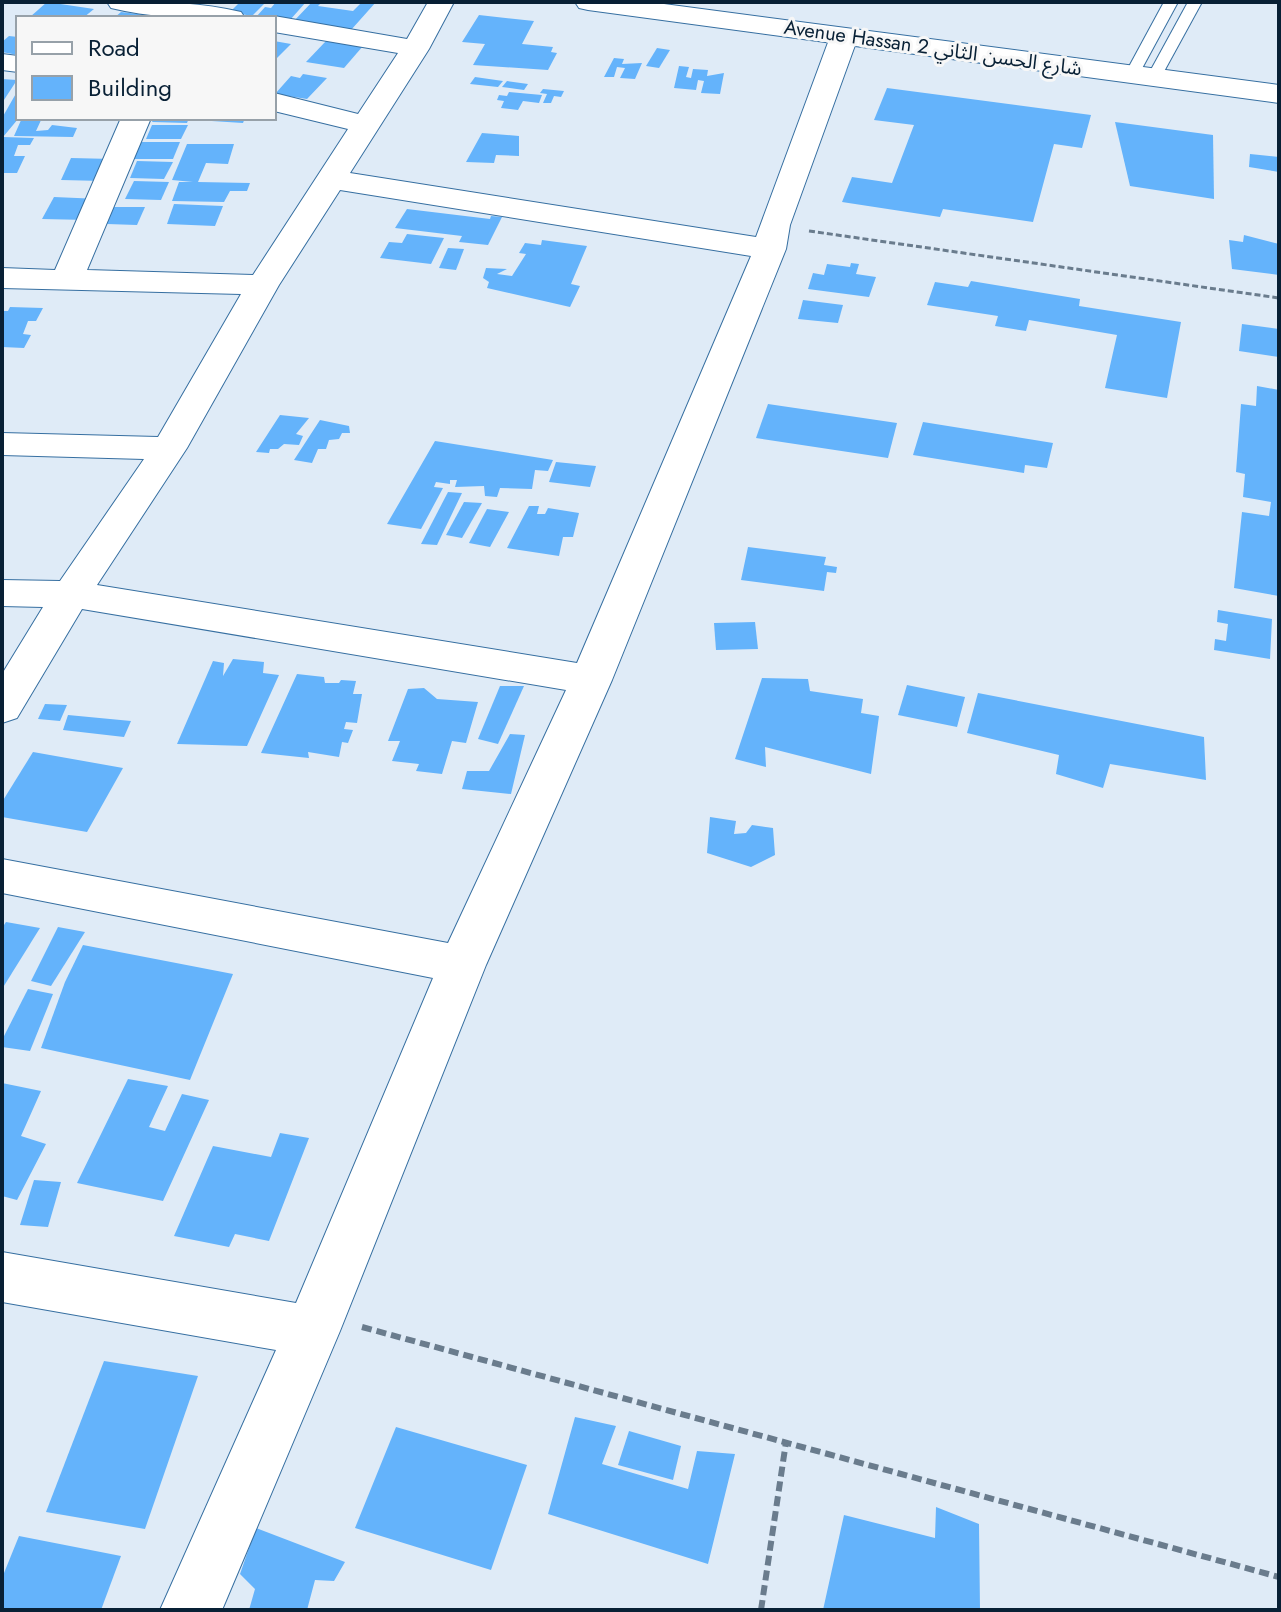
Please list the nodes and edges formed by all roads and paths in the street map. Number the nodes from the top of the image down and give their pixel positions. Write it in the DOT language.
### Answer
graph roads {
  1 [pos="120,2"];
  2 [pos="441,2"];
  3 [pos="588,2"];
  4 [pos="766,2"];
  5 [pos="1171,2"];
  6 [pos="1195,2"];
  7 [pos="651,6"];
  8 [pos="703,10"];
  9 [pos="217,16"];
  10 [pos="276,24"];
  11 [pos="832,35"];
  12 [pos="415,49"];
  13 [pos="1143,76"];
  14 [pos="1279,94"];
  15 [pos="276,102"];
  16 [pos="135,120"];
  17 [pos="366,125"];
  18 [pos="331,179"];
  19 [pos="772,237"];
  20 [pos="2,278"];
  21 [pos="67,280"];
  22 [pos="263,285"];
  23 [pos="1279,298"];
  24 [pos="2,444"];
  25 [pos="169,448"];
  26 [pos="2,593"];
  27 [pos="71,594"];
  28 [pos="591,680"];
  29 [pos="2,708"];
  30 [pos="2,876"];
  31 [pos="462,965"];
  32 [pos="2,1277"];
  33 [pos="316,1323"];
  34 [pos="786,1442"];
  35 [pos="1279,1577"];
  36 [pos="191,1610"];
  37 [pos="761,1610"];
  1 -- 9 [label="street"];
  2 -- 12 [label="street"];
  3 -- 7 [label="street, Avenue Hassan 2 شارع الحسن الثاني"];
  4 -- 11 [label="street"];
  5 -- 13 [label="lane"];
  6 -- 13 [label="lane"];
  7 -- 8 [label="street, Avenue Hassan 2 شارع الحسن الثاني"];
  8 -- 11 [label="street, Avenue Hassan 2 شارع الحسن الثاني"];
  10 -- 12 [label="street"];
  11 -- 13 [label="street, Avenue Hassan 2 شارع الحسن الثاني"];
  11 -- 19 [label="street"];
  12 -- 17 [label="street"];
  13 -- 14 [label="street, Avenue Hassan 2 شارع الحسن الثاني"];
  15 -- 17 [label="street"];
  16 -- 21 [label="street"];
  17 -- 18 [label="street"];
  18 -- 19 [label="street"];
  18 -- 22 [label="street"];
  19 -- 23 [label="path"];
  19 -- 28 [label="street"];
  20 -- 21 [label="street"];
  21 -- 22 [label="street"];
  22 -- 25 [label="street"];
  24 -- 25 [label="street"];
  25 -- 27 [label="street"];
  26 -- 27 [label="street"];
  27 -- 28 [label="street"];
  27 -- 29 [label="street"];
  28 -- 31 [label="street"];
  30 -- 31 [label="street"];
  31 -- 33 [label="street"];
  32 -- 33 [label="street"];
  33 -- 34 [label="path"];
  33 -- 36 [label="street"];
  34 -- 35 [label="path"];
  34 -- 37 [label="path"];
}
